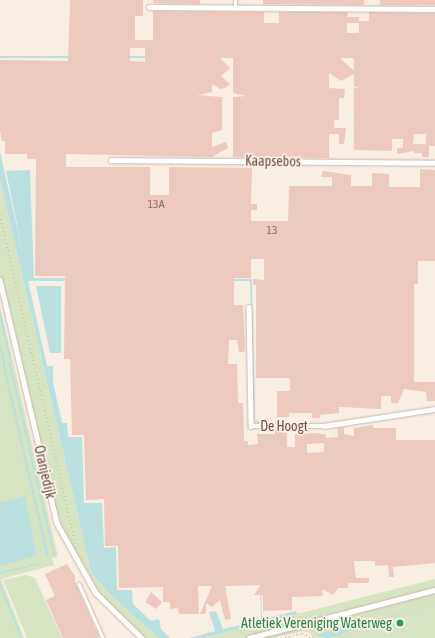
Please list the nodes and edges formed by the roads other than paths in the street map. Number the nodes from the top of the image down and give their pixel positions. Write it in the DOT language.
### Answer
graph roads {
  1 [pos="235,0"];
  2 [pos="235,6"];
  3 [pos="149,7"];
  4 [pos="435,9"];
  5 [pos="111,160"];
  6 [pos="435,163"];
  7 [pos="0,280"];
  8 [pos="249,307"];
  9 [pos="435,409"];
  10 [pos="79,584"];
  11 [pos="435,590"];
  12 [pos="103,638"];
  13 [pos="142,638"];
  14 [pos="249,638"];
  1 -- 2 [label="lane"];
  2 -- 3 [label="street"];
  2 -- 4 [label="street"];
  5 -- 6 [label="street, Kaapsebos"];
  7 -- 13 [label="street, Oranjedijk"];
  8 -- 9 [label="street, De Hoogt"];
  10 -- 12 [label="lane"];
  11 -- 14 [label="street"];
}
